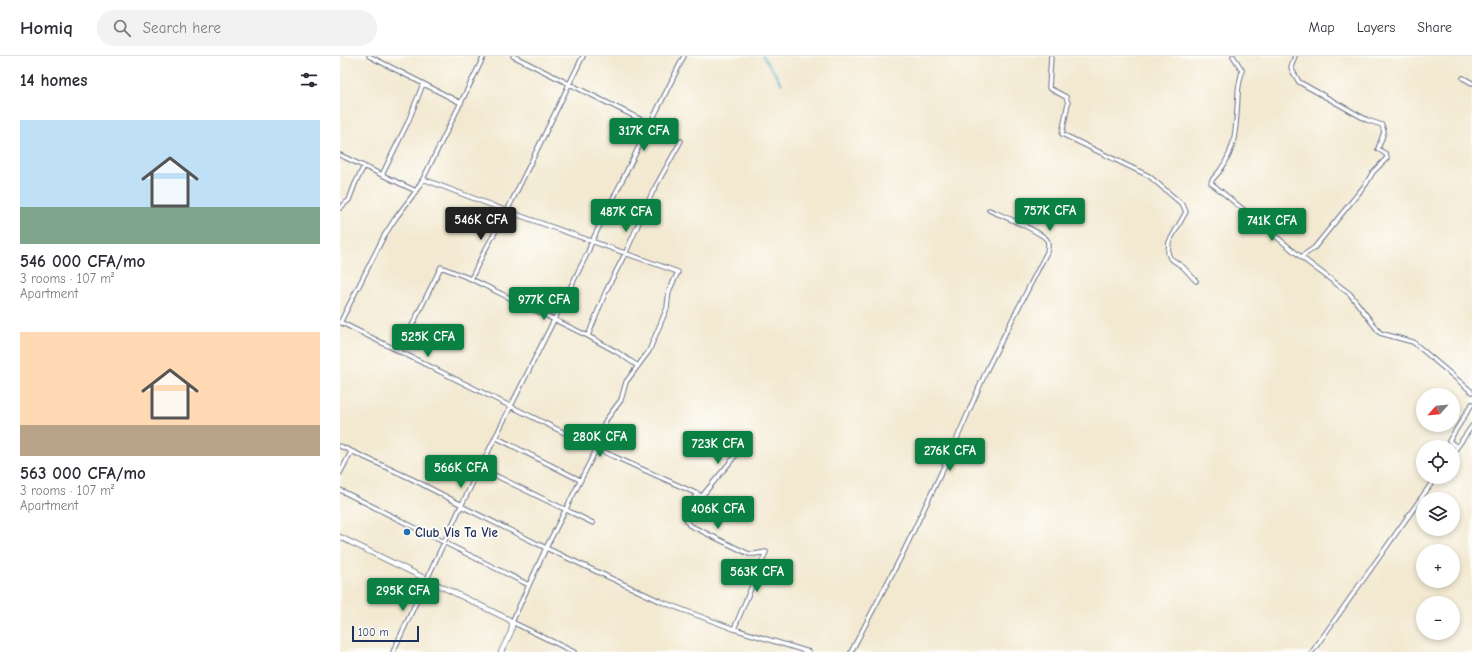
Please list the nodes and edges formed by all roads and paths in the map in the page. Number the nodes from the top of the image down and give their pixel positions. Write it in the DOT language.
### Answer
graph roads {
  1 [pos="369,56"];
  2 [pos="484,56"];
  3 [pos="513,56"];
  4 [pos="583,56"];
  5 [pos="684,56"];
  6 [pos="1051,56"];
  7 [pos="1233,56"];
  8 [pos="1295,56"];
  9 [pos="1463,78"];
  10 [pos="1472,83"];
  11 [pos="423,84"];
  12 [pos="570,84"];
  13 [pos="461,103"];
  14 [pos="650,124"];
  15 [pos="681,141"];
  16 [pos="340,155"];
  17 [pos="364,166"];
  18 [pos="382,175"];
  19 [pos="423,179"];
  20 [pos="416,192"];
  21 [pos="340,208"];
  22 [pos="988,210"];
  23 [pos="507,211"];
  24 [pos="592,241"];
  25 [pos="625,253"];
  26 [pos="1301,257"];
  27 [pos="471,279"];
  28 [pos="1196,281"];
  29 [pos="553,319"];
  30 [pos="340,323"];
  31 [pos="588,336"];
  32 [pos="399,352"];
  33 [pos="638,366"];
  34 [pos="1472,392"];
  35 [pos="1472,404"];
  36 [pos="510,406"];
  37 [pos="1472,426"];
  38 [pos="495,436"];
  39 [pos="1450,440"];
  40 [pos="1460,443"];
  41 [pos="340,446"];
  42 [pos="595,448"];
  43 [pos="741,449"];
  44 [pos="351,452"];
  45 [pos="480,468"];
  46 [pos="340,473"];
  47 [pos="580,480"];
  48 [pos="1431,484"];
  49 [pos="340,490"];
  50 [pos="697,493"];
  51 [pos="461,505"];
  52 [pos="565,510"];
  53 [pos="593,523"];
  54 [pos="340,537"];
  55 [pos="444,541"];
  56 [pos="546,548"];
  57 [pos="427,578"];
  58 [pos="529,585"];
  59 [pos="512,622"];
  60 [pos="734,629"];
  61 [pos="393,652"];
  62 [pos="501,652"];
  63 [pos="574,652"];
  64 [pos="809,652"];
  65 [pos="851,652"];
  66 [pos="1312,652"];
  1 -- 11 [label="street"];
  2 -- 13 [label="street"];
  3 -- 12 [label="street"];
  4 -- 12 [label="street"];
  5 -- 14 [label="street"];
  6 -- 28 [label="street"];
  7 -- 26 [label="street"];
  8 -- 26 [label="street"];
  9 -- 10 [label="street"];
  11 -- 13 [label="street"];
  11 -- 18 [label="street"];
  12 -- 14 [label="street"];
  12 -- 23 [label="street"];
  13 -- 19 [label="street"];
  14 -- 24 [label="street"];
  15 -- 25 [label="street"];
  16 -- 17 [label="street"];
  17 -- 18 [label="street"];
  17 -- 21 [label="street"];
  18 -- 20 [label="street"];
  19 -- 20 [label="street"];
  19 -- 23 [label="street"];
  20 -- 30 [label="street"];
  22 -- 65 [label="street"];
  23 -- 24 [label="street"];
  23 -- 27 [label="street"];
  24 -- 25 [label="street"];
  24 -- 29 [label="street"];
  25 -- 31 [label="street"];
  25 -- 33 [label="street"];
  26 -- 34 [label="street"];
  27 -- 29 [label="street"];
  27 -- 32 [label="street"];
  29 -- 31 [label="street"];
  29 -- 36 [label="street"];
  30 -- 32 [label="street"];
  31 -- 33 [label="street"];
  32 -- 36 [label="street"];
  33 -- 42 [label="street"];
  35 -- 39 [label="street"];
  36 -- 38 [label="street"];
  36 -- 42 [label="street"];
  37 -- 40 [label="street"];
  38 -- 45 [label="street"];
  38 -- 47 [label="street"];
  41 -- 44 [label="street"];
  42 -- 47 [label="street"];
  42 -- 50 [label="street"];
  43 -- 50 [label="street"];
  44 -- 46 [label="street"];
  44 -- 51 [label="street"];
  45 -- 51 [label="street"];
  45 -- 52 [label="street"];
  47 -- 52 [label="street"];
  48 -- 66 [label="street"];
  49 -- 55 [label="street"];
  50 -- 60 [label="street"];
  51 -- 55 [label="street"];
  51 -- 56 [label="street"];
  52 -- 53 [label="street"];
  52 -- 56 [label="street"];
  54 -- 57 [label="street"];
  55 -- 57 [label="street"];
  55 -- 58 [label="street"];
  56 -- 58 [label="street"];
  56 -- 60 [label="street"];
  57 -- 59 [label="street"];
  57 -- 61 [label="street"];
  58 -- 59 [label="street"];
  59 -- 62 [label="street"];
  59 -- 63 [label="street"];
  60 -- 64 [label="street"];
}
